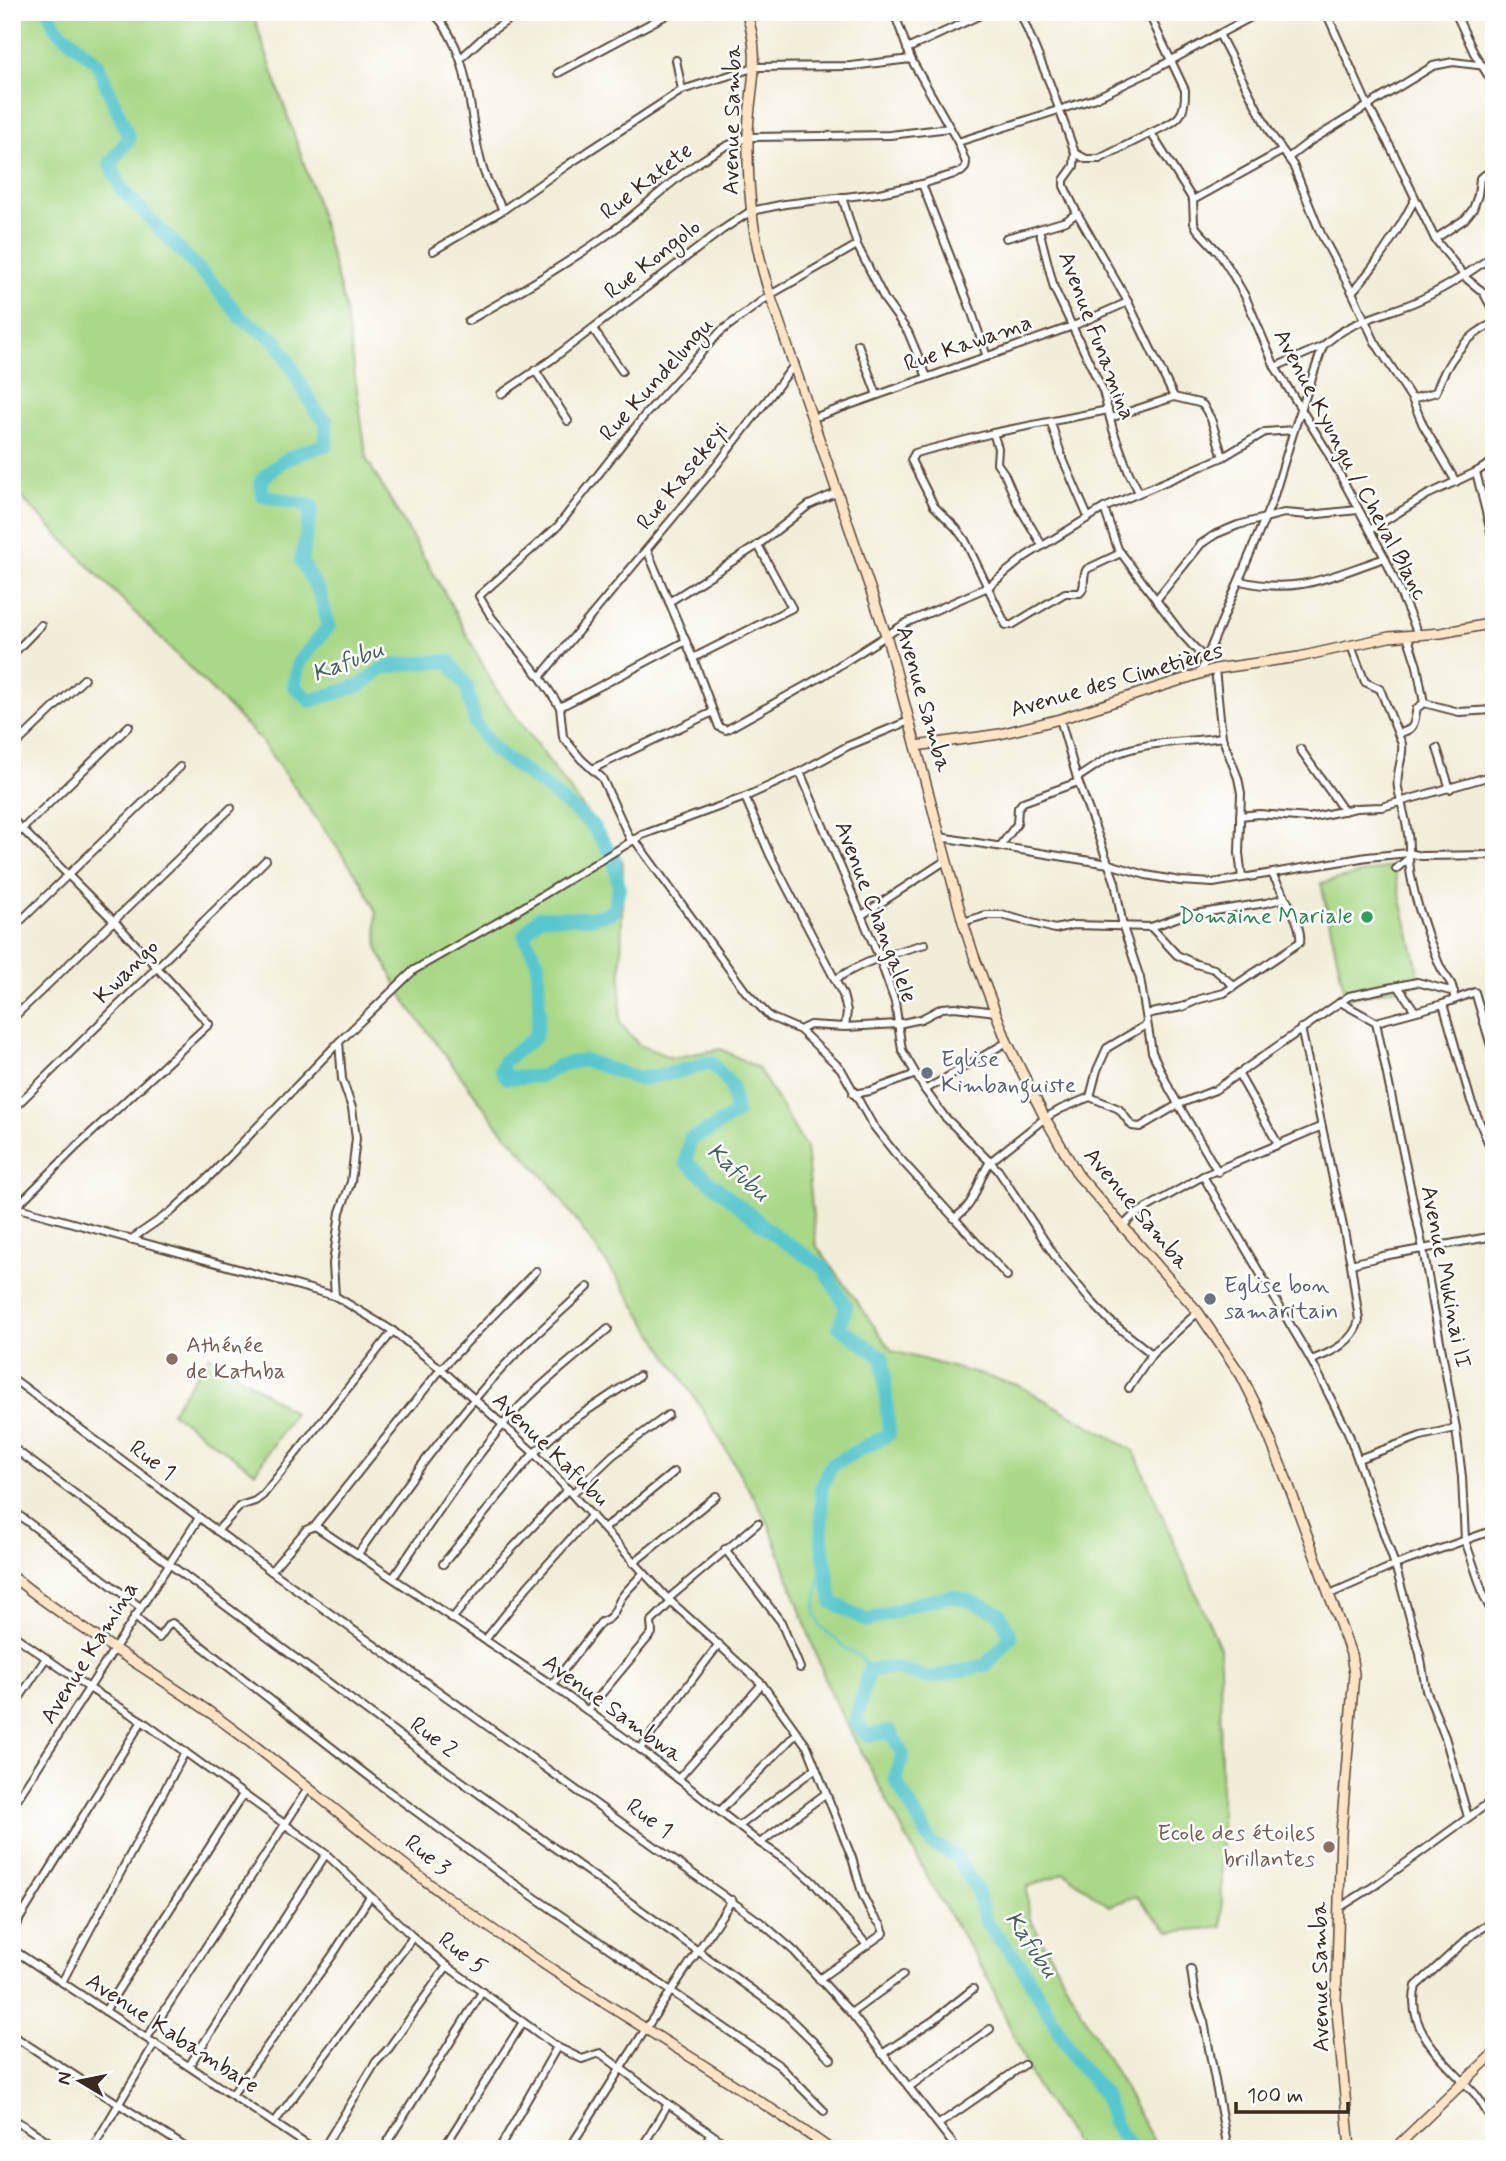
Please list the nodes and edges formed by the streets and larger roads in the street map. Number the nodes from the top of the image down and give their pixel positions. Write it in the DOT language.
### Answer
graph roads {
  1 [pos="433,12"];
  2 [pos="520,12"];
  3 [pos="671,12"];
  4 [pos="746,12"];
  5 [pos="894,12"];
  6 [pos="988,12"];
  7 [pos="1020,12"];
  8 [pos="1148,12"];
  9 [pos="1326,12"];
  10 [pos="1455,12"];
  11 [pos="1252,15"];
  12 [pos="1219,34"];
  13 [pos="908,49"];
  14 [pos="462,57"];
  15 [pos="911,59"];
  16 [pos="1170,59"];
  17 [pos="676,60"];
  18 [pos="1483,64"];
  19 [pos="756,66"];
  20 [pos="1494,67"];
  21 [pos="558,73"];
  22 [pos="1494,85"];
  23 [pos="682,90"];
  24 [pos="1368,106"];
  25 [pos="1059,109"];
  26 [pos="950,128"];
  27 [pos="1152,133"];
  28 [pos="748,136"];
  29 [pos="958,142"];
  30 [pos="1282,151"];
  31 [pos="1075,153"];
  32 [pos="1288,158"];
  33 [pos="1494,169"];
  34 [pos="922,184"];
  35 [pos="842,197"];
  36 [pos="1415,199"];
  37 [pos="1194,200"];
  38 [pos="503,210"];
  39 [pos="751,211"];
  40 [pos="1077,214"];
  41 [pos="1039,229"];
  42 [pos="1006,238"];
  43 [pos="1435,239"];
  44 [pos="857,245"];
  45 [pos="433,251"];
  46 [pos="1494,255"];
  47 [pos="1465,276"];
  48 [pos="1353,292"];
  49 [pos="770,295"];
  50 [pos="1130,304"];
  51 [pos="1494,312"];
  52 [pos="1364,320"];
  53 [pos="468,321"];
  54 [pos="1494,323"];
  55 [pos="1073,326"];
  56 [pos="593,329"];
  57 [pos="858,344"];
  58 [pos="1323,346"];
  59 [pos="987,357"];
  60 [pos="795,364"];
  61 [pos="1275,367"];
  62 [pos="535,370"];
  63 [pos="622,371"];
  64 [pos="926,377"];
  65 [pos="501,394"];
  66 [pos="877,395"];
  67 [pos="1174,397"];
  68 [pos="1412,399"];
  69 [pos="1301,408"];
  70 [pos="1109,414"];
  71 [pos="813,418"];
  72 [pos="568,421"];
  73 [pos="1051,423"];
  74 [pos="1294,430"];
  75 [pos="993,433"];
  76 [pos="1223,457"];
  77 [pos="1494,461"];
  78 [pos="1476,472"];
  79 [pos="1456,482"];
  80 [pos="838,492"];
  81 [pos="1139,492"];
  82 [pos="1104,508"];
  83 [pos="1358,510"];
  84 [pos="1088,517"];
  85 [pos="1264,520"];
  86 [pos="1370,530"];
  87 [pos="1494,544"];
  88 [pos="758,545"];
  89 [pos="1042,545"];
  90 [pos="647,550"];
  91 [pos="1121,553"];
  92 [pos="1385,558"];
  93 [pos="1240,581"];
  94 [pos="988,587"];
  95 [pos="1156,600"];
  96 [pos="669,602"];
  97 [pos="1494,623"];
  98 [pos="41,625"];
  99 [pos="1418,634"];
  100 [pos="1407,635"];
  101 [pos="887,638"];
  102 [pos="686,641"];
  103 [pos="1351,646"];
  104 [pos="12,655"];
  105 [pos="693,658"];
  106 [pos="1205,659"];
  107 [pos="1215,669"];
  108 [pos="1200,673"];
  109 [pos="540,677"];
  110 [pos="84,679"];
  111 [pos="1424,703"];
  112 [pos="560,707"];
  113 [pos="1494,710"];
  114 [pos="713,712"];
  115 [pos="1060,719"];
  116 [pos="909,721"];
  117 [pos="129,726"];
  118 [pos="1399,733"];
  119 [pos="1222,737"];
  120 [pos="916,746"];
  121 [pos="12,748"];
  122 [pos="1437,748"];
  123 [pos="1300,749"];
  124 [pos="180,766"];
  125 [pos="592,769"];
  126 [pos="800,772"];
  127 [pos="1494,775"];
  128 [pos="1078,780"];
  129 [pos="1450,789"];
  130 [pos="745,797"];
  131 [pos="1403,802"];
  132 [pos="231,808"];
  133 [pos="1344,811"];
  134 [pos="1240,816"];
  135 [pos="12,819"];
  136 [pos="22,830"];
  137 [pos="940,837"];
  138 [pos="12,839"];
  139 [pos="632,840"];
  140 [pos="1001,845"];
  141 [pos="1494,855"];
  142 [pos="1409,856"];
  143 [pos="266,860"];
  144 [pos="946,861"];
  145 [pos="1109,864"];
  146 [pos="1396,869"];
  147 [pos="67,874"];
  148 [pos="1272,874"];
  149 [pos="1242,878"];
  150 [pos="1285,898"];
  151 [pos="862,915"];
  152 [pos="115,922"];
  153 [pos="963,922"];
  154 [pos="1123,927"];
  155 [pos="1151,927"];
  156 [pos="12,929"];
  157 [pos="925,944"];
  158 [pos="879,957"];
  159 [pos="157,967"];
  160 [pos="835,979"];
  161 [pos="1234,986"];
  162 [pos="1398,986"];
  163 [pos="1454,995"];
  164 [pos="1340,1002"];
  165 [pos="1443,1004"];
  166 [pos="1415,1011"];
  167 [pos="997,1012"];
  168 [pos="1146,1014"];
  169 [pos="1494,1017"];
  170 [pos="12,1019"];
  171 [pos="1483,1021"];
  172 [pos="1376,1022"];
  173 [pos="898,1024"];
  174 [pos="1146,1025"];
  175 [pos="845,1027"];
  176 [pos="1301,1028"];
  177 [pos="800,1030"];
  178 [pos="339,1042"];
  179 [pos="1007,1042"];
  180 [pos="1494,1056"];
  181 [pos="1238,1073"];
  182 [pos="916,1074"];
  183 [pos="925,1090"];
  184 [pos="853,1094"];
  185 [pos="1090,1097"];
  186 [pos="1179,1104"];
  187 [pos="12,1110"];
  188 [pos="1045,1118"];
  189 [pos="1320,1128"];
  190 [pos="1278,1144"];
  191 [pos="1492,1152"];
  192 [pos="990,1162"];
  193 [pos="1218,1172"];
  194 [pos="1203,1176"];
  195 [pos="14,1209"];
  196 [pos="954,1218"];
  197 [pos="1122,1227"];
  198 [pos="1494,1236"];
  199 [pos="130,1240"];
  200 [pos="1423,1249"];
  201 [pos="1351,1264"];
  202 [pos="536,1271"];
  203 [pos="1007,1276"];
  204 [pos="588,1287"];
  205 [pos="335,1296"];
  206 [pos="1198,1312"];
  207 [pos="608,1329"];
  208 [pos="393,1331"];
  209 [pos="1152,1354"];
  210 [pos="1311,1360"];
  211 [pos="441,1369"];
  212 [pos="639,1376"];
  213 [pos="12,1378"];
  214 [pos="1129,1388"];
  215 [pos="474,1400"];
  216 [pos="668,1415"];
  217 [pos="503,1425"];
  218 [pos="1456,1428"];
  219 [pos="12,1447"];
  220 [pos="534,1453"];
  221 [pos="1358,1459"];
  222 [pos="674,1472"];
  223 [pos="570,1491"];
  224 [pos="716,1496"];
  225 [pos="12,1510"];
  226 [pos="592,1515"];
  227 [pos="199,1518"];
  228 [pos="758,1523"];
  229 [pos="315,1525"];
  230 [pos="605,1528"];
  231 [pos="1494,1530"];
  232 [pos="217,1531"];
  233 [pos="1465,1540"];
  234 [pos="725,1549"];
  235 [pos="358,1554"];
  236 [pos="168,1563"];
  237 [pos="633,1563"];
  238 [pos="443,1564"];
  239 [pos="1395,1565"];
  240 [pos="271,1571"];
  241 [pos="643,1573"];
  242 [pos="12,1576"];
  243 [pos="393,1578"];
  244 [pos="1330,1594"];
  245 [pos="669,1600"];
  246 [pos="140,1607"];
  247 [pos="134,1616"];
  248 [pos="1494,1616"];
  249 [pos="452,1619"];
  250 [pos="12,1634"];
  251 [pos="485,1640"];
  252 [pos="719,1644"];
  253 [pos="114,1649"];
  254 [pos="46,1657"];
  255 [pos="800,1668"];
  256 [pos="762,1684"];
  257 [pos="552,1685"];
  258 [pos="89,1688"];
  259 [pos="12,1709"];
  260 [pos="587,1710"];
  261 [pos="142,1721"];
  262 [pos="797,1733"];
  263 [pos="640,1749"];
  264 [pos="185,1752"];
  265 [pos="816,1768"];
  266 [pos="678,1779"];
  267 [pos="309,1787"];
  268 [pos="825,1794"];
  269 [pos="242,1796"];
  270 [pos="1494,1799"];
  271 [pos="12,1807"];
  272 [pos="720,1811"];
  273 [pos="1468,1817"];
  274 [pos="285,1826"];
  275 [pos="739,1826"];
  276 [pos="760,1843"];
  277 [pos="326,1854"];
  278 [pos="369,1898"];
  279 [pos="732,1900"];
  280 [pos="1339,1908"];
  281 [pos="1494,1921"];
  282 [pos="12,1931"];
  283 [pos="412,1937"];
  284 [pos="867,1945"];
  285 [pos="12,1949"];
  286 [pos="698,1950"];
  287 [pos="447,1966"];
  288 [pos="1191,1969"];
  289 [pos="903,1975"];
  290 [pos="819,1979"];
  291 [pos="62,1982"];
  292 [pos="972,1989"];
  293 [pos="482,1992"];
  294 [pos="671,1992"];
  295 [pos="105,2011"];
  296 [pos="851,2013"];
  297 [pos="523,2022"];
  298 [pos="647,2027"];
  299 [pos="990,2029"];
  300 [pos="12,2035"];
  301 [pos="147,2038"];
  302 [pos="155,2043"];
  303 [pos="557,2047"];
  304 [pos="1494,2053"];
  305 [pos="882,2054"];
  306 [pos="831,2059"];
  307 [pos="1024,2065"];
  308 [pos="189,2066"];
  309 [pos="622,2067"];
  310 [pos="1462,2083"];
  311 [pos="909,2087"];
  312 [pos="232,2095"];
  313 [pos="118,2104"];
  314 [pos="668,2104"];
  315 [pos="824,2111"];
  316 [pos="12,2118"];
  317 [pos="274,2123"];
  318 [pos="1494,2123"];
  319 [pos="939,2124"];
  320 [pos="710,2134"];
  321 [pos="60,2149"];
  322 [pos="92,2149"];
  323 [pos="188,2149"];
  324 [pos="313,2149"];
  325 [pos="323,2149"];
  326 [pos="383,2149"];
  327 [pos="443,2149"];
  328 [pos="499,2149"];
  329 [pos="569,2149"];
  330 [pos="641,2149"];
  331 [pos="703,2149"];
  332 [pos="733,2149"];
  333 [pos="830,2149"];
  334 [pos="957,2149"];
  335 [pos="1228,2149"];
  336 [pos="1350,2149"];
  337 [pos="1394,2149"];
  1 -- 14 [label="street"];
  2 -- 14 [label="street"];
  3 -- 21 [label="street"];
  4 -- 19 [label="street, Avenue Samba"];
  5 -- 13 [label="street"];
  6 -- 13 [label="street"];
  7 -- 25 [label="street"];
  8 -- 16 [label="street"];
  9 -- 24 [label="street"];
  10 -- 18 [label="street"];
  11 -- 12 [label="street"];
  12 -- 16 [label="street"];
  12 -- 30 [label="street"];
  13 -- 15 [label="street"];
  14 -- 38 [label="street"];
  15 -- 19 [label="street"];
  15 -- 26 [label="street"];
  16 -- 25 [label="street"];
  16 -- 27 [label="street"];
  17 -- 23 [label="street"];
  18 -- 20 [label="street"];
  18 -- 22 [label="street"];
  18 -- 24 [label="street"];
  19 -- 23 [label="street"];
  19 -- 28 [label="street, Avenue Samba"];
  23 -- 38 [label="street"];
  24 -- 32 [label="street"];
  24 -- 36 [label="street"];
  25 -- 29 [label="street"];
  25 -- 31 [label="street"];
  26 -- 28 [label="street, Rue Katete"];
  26 -- 29 [label="street"];
  27 -- 31 [label="street"];
  27 -- 37 [label="street, Avenue Kyungu / Cheval Blanc"];
  28 -- 39 [label="street, Avenue Samba"];
  28 -- 53 [label="street, Rue Katete"];
  29 -- 34 [label="street, Rue Kongolo"];
  30 -- 32 [label="street"];
  30 -- 37 [label="street"];
  31 -- 40 [label="street"];
  32 -- 48 [label="street"];
  33 -- 43 [label="street"];
  34 -- 35 [label="street, Rue Kongolo"];
  34 -- 59 [label="street"];
  35 -- 39 [label="street, Rue Kongolo"];
  35 -- 44 [label="street"];
  36 -- 43 [label="street"];
  36 -- 48 [label="street"];
  37 -- 61 [label="street, Avenue Kyungu / Cheval Blanc"];
  38 -- 45 [label="street"];
  39 -- 49 [label="street, Avenue Samba"];
  39 -- 56 [label="street, Rue Kongolo"];
  40 -- 41 [label="street, Avenue Funamina"];
  40 -- 50 [label="street"];
  41 -- 42 [label="street"];
  41 -- 55 [label="street, Avenue Funamina"];
  43 -- 47 [label="street"];
  44 -- 49 [label="street, Rue Kundelungu"];
  44 -- 64 [label="street"];
  46 -- 47 [label="street"];
  47 -- 51 [label="street"];
  47 -- 52 [label="street"];
  48 -- 52 [label="street"];
  49 -- 60 [label="street, Avenue Samba"];
  49 -- 109 [label="street, Rue Kundelungu"];
  50 -- 55 [label="street, Rue Kawama"];
  50 -- 67 [label="street"];
  52 -- 58 [label="street"];
  52 -- 68 [label="street"];
  54 -- 68 [label="street"];
  55 -- 59 [label="street, Rue Kawama"];
  55 -- 70 [label="street, Avenue Funamina"];
  56 -- 62 [label="street, Rue Kongolo"];
  56 -- 63 [label="street"];
  57 -- 66 [label="street"];
  58 -- 61 [label="street"];
  58 -- 69 [label="street"];
  59 -- 64 [label="street, Rue Kawama"];
  60 -- 71 [label="street, Avenue Samba"];
  60 -- 90 [label="street, Rue Kasekeyi"];
  61 -- 69 [label="street, Avenue Kyungu / Cheval Blanc"];
  62 -- 65 [label="street, Rue Kongolo"];
  62 -- 72 [label="street"];
  64 -- 66 [label="street, Rue Kawama"];
  66 -- 71 [label="street, Rue Kawama"];
  67 -- 70 [label="street"];
  67 -- 76 [label="street"];
  68 -- 79 [label="street"];
  69 -- 74 [label="street"];
  69 -- 83 [label="street, Avenue Kyungu / Cheval Blanc"];
  70 -- 73 [label="street"];
  70 -- 81 [label="street, Avenue Funamina"];
  71 -- 80 [label="street, Avenue Samba"];
  73 -- 75 [label="street"];
  73 -- 84 [label="street"];
  74 -- 76 [label="street"];
  74 -- 85 [label="street"];
  75 -- 89 [label="street"];
  75 -- 94 [label="street"];
  76 -- 81 [label="street"];
  77 -- 78 [label="street"];
  78 -- 79 [label="street"];
  78 -- 87 [label="street"];
  79 -- 86 [label="street"];
  80 -- 88 [label="street"];
  80 -- 101 [label="street, Avenue Samba"];
  81 -- 82 [label="street"];
  82 -- 84 [label="street"];
  82 -- 91 [label="street"];
  83 -- 85 [label="street"];
  83 -- 86 [label="street, Avenue Kyungu / Cheval Blanc"];
  84 -- 89 [label="street"];
  85 -- 93 [label="street"];
  85 -- 95 [label="street"];
  86 -- 92 [label="street, Avenue Kyungu / Cheval Blanc"];
  88 -- 96 [label="street"];
  88 -- 105 [label="street"];
  89 -- 94 [label="street"];
  90 -- 96 [label="street"];
  90 -- 109 [label="street, Rue Kasekeyi"];
  91 -- 94 [label="street"];
  91 -- 95 [label="street"];
  92 -- 93 [label="street"];
  92 -- 99 [label="street, Avenue Kyungu / Cheval Blanc"];
  93 -- 106 [label="street"];
  94 -- 101 [label="street"];
  95 -- 106 [label="street"];
  96 -- 102 [label="street"];
  97 -- 99 [label="street, Avenue des Cimetières"];
  98 -- 104 [label="street"];
  99 -- 100 [label="street, Avenue des Cimetières"];
  100 -- 103 [label="street, Avenue des Cimetières"];
  100 -- 111 [label="street"];
  101 -- 114 [label="street"];
  101 -- 116 [label="street, Avenue Samba"];
  102 -- 105 [label="street"];
  102 -- 112 [label="street"];
  103 -- 107 [label="street, Avenue des Cimetières"];
  103 -- 118 [label="street"];
  105 -- 114 [label="street"];
  106 -- 108 [label="street"];
  107 -- 108 [label="street, Avenue des Cimetières"];
  107 -- 119 [label="street"];
  108 -- 115 [label="street, Avenue des Cimetières"];
  109 -- 112 [label="street"];
  110 -- 121 [label="street"];
  111 -- 113 [label="street"];
  111 -- 118 [label="street"];
  112 -- 125 [label="street"];
  114 -- 125 [label="street"];
  115 -- 120 [label="street, Avenue des Cimetières"];
  115 -- 128 [label="street"];
  116 -- 120 [label="street, Avenue Samba"];
  116 -- 126 [label="street"];
  117 -- 136 [label="street"];
  118 -- 131 [label="street"];
  119 -- 128 [label="street"];
  119 -- 134 [label="street"];
  120 -- 137 [label="street, Avenue Samba"];
  122 -- 129 [label="street"];
  123 -- 133 [label="street"];
  124 -- 147 [label="street"];
  125 -- 139 [label="street"];
  126 -- 130 [label="street"];
  126 -- 151 [label="street, Avenue Changalele"];
  127 -- 129 [label="street"];
  128 -- 140 [label="street"];
  128 -- 145 [label="street"];
  129 -- 131 [label="street"];
  130 -- 139 [label="street"];
  130 -- 160 [label="street"];
  131 -- 133 [label="street"];
  131 -- 142 [label="street"];
  132 -- 152 [label="street"];
  133 -- 134 [label="street"];
  134 -- 149 [label="street"];
  135 -- 136 [label="street"];
  136 -- 138 [label="street"];
  136 -- 147 [label="street"];
  137 -- 140 [label="street"];
  137 -- 144 [label="street, Avenue Samba"];
  139 -- 177 [label="street"];
  139 -- 178 [label="street"];
  140 -- 145 [label="street"];
  141 -- 142 [label="street"];
  142 -- 146 [label="street"];
  142 -- 148 [label="street"];
  142 -- 163 [label="street"];
  143 -- 159 [label="street, Kwango"];
  144 -- 151 [label="street"];
  144 -- 153 [label="street, Avenue Samba"];
  145 -- 149 [label="street"];
  145 -- 154 [label="street"];
  147 -- 152 [label="street"];
  147 -- 156 [label="street"];
  148 -- 149 [label="street"];
  148 -- 150 [label="street"];
  150 -- 155 [label="street"];
  150 -- 161 [label="street"];
  151 -- 158 [label="street, Avenue Changalele"];
  152 -- 159 [label="street"];
  152 -- 170 [label="street"];
  153 -- 154 [label="street"];
  153 -- 167 [label="street, Avenue Samba"];
  154 -- 155 [label="street"];
  154 -- 168 [label="street"];
  155 -- 161 [label="street"];
  157 -- 158 [label="street"];
  158 -- 160 [label="street"];
  158 -- 173 [label="street, Avenue Changalele"];
  159 -- 187 [label="street, Kwango"];
  159 -- 195 [label="street"];
  160 -- 175 [label="street"];
  161 -- 168 [label="street"];
  162 -- 163 [label="street"];
  162 -- 164 [label="street"];
  162 -- 166 [label="street"];
  163 -- 165 [label="street"];
  163 -- 171 [label="street"];
  164 -- 172 [label="street"];
  164 -- 176 [label="street"];
  165 -- 166 [label="street"];
  165 -- 191 [label="street"];
  166 -- 172 [label="street"];
  167 -- 173 [label="street"];
  167 -- 179 [label="street, Avenue Samba"];
  168 -- 174 [label="street"];
  169 -- 171 [label="street"];
  171 -- 180 [label="street"];
  172 -- 200 [label="street, Avenue Mukinai II"];
  173 -- 175 [label="street"];
  173 -- 182 [label="street, Avenue Changalele"];
  174 -- 185 [label="street"];
  174 -- 186 [label="street"];
  175 -- 177 [label="street"];
  176 -- 181 [label="street"];
  176 -- 189 [label="street"];
  177 -- 184 [label="street"];
  178 -- 199 [label="street"];
  178 -- 205 [label="street"];
  179 -- 183 [label="street"];
  179 -- 188 [label="street, Avenue Samba"];
  181 -- 186 [label="street"];
  181 -- 190 [label="street"];
  182 -- 183 [label="street, Avenue Changalele"];
  182 -- 184 [label="street"];
  183 -- 192 [label="street, Avenue Changalele"];
  184 -- 196 [label="street"];
  185 -- 186 [label="street"];
  185 -- 188 [label="street"];
  186 -- 193 [label="street"];
  188 -- 192 [label="street"];
  188 -- 197 [label="street, Avenue Samba"];
  189 -- 190 [label="street"];
  189 -- 201 [label="street"];
  190 -- 193 [label="street"];
  192 -- 196 [label="street"];
  192 -- 209 [label="street, Avenue Changalele"];
  193 -- 194 [label="street"];
  194 -- 197 [label="street"];
  194 -- 210 [label="street"];
  195 -- 199 [label="street, Avenue Kafubu"];
  196 -- 203 [label="street"];
  197 -- 206 [label="street, Avenue Samba"];
  198 -- 200 [label="street"];
  199 -- 205 [label="street, Avenue Kafubu"];
  200 -- 201 [label="street"];
  200 -- 218 [label="street, Avenue Mukinai II"];
  201 -- 210 [label="street"];
  202 -- 211 [label="street"];
  204 -- 215 [label="street"];
  205 -- 208 [label="street, Avenue Kafubu"];
  206 -- 209 [label="street"];
  206 -- 244 [label="street, Avenue Samba"];
  207 -- 217 [label="street"];
  208 -- 211 [label="street, Avenue Kafubu"];
  208 -- 232 [label="street"];
  209 -- 214 [label="street"];
  210 -- 221 [label="street"];
  211 -- 215 [label="street, Avenue Kafubu"];
  211 -- 229 [label="street"];
  212 -- 220 [label="street"];
  213 -- 227 [label="street, Rue 1"];
  215 -- 217 [label="street, Avenue Kafubu"];
  215 -- 235 [label="street"];
  216 -- 223 [label="street"];
  217 -- 220 [label="street, Avenue Kafubu"];
  217 -- 243 [label="street"];
  218 -- 221 [label="street"];
  218 -- 233 [label="street, Avenue Mukinai II"];
  219 -- 236 [label="street, Rue 2"];
  220 -- 223 [label="street, Avenue Kafubu"];
  220 -- 238 [label="street"];
  221 -- 239 [label="street"];
  222 -- 230 [label="street"];
  223 -- 226 [label="street, Avenue Kafubu"];
  223 -- 249 [label="street"];
  224 -- 237 [label="street"];
  225 -- 246 [label="street"];
  226 -- 230 [label="street, Avenue Kafubu"];
  226 -- 251 [label="street"];
  227 -- 232 [label="street, Rue 1"];
  227 -- 236 [label="street, Avenue Kamina"];
  228 -- 234 [label="street"];
  229 -- 235 [label="street, Avenue Sambwa"];
  229 -- 240 [label="street"];
  230 -- 237 [label="street, Avenue Kafubu"];
  231 -- 233 [label="street"];
  232 -- 240 [label="street, Rue 1"];
  233 -- 239 [label="street"];
  233 -- 248 [label="street, Avenue Mukinai II"];
  234 -- 245 [label="street"];
  234 -- 255 [label="street"];
  235 -- 243 [label="street, Avenue Sambwa"];
  236 -- 246 [label="street, Avenue Kamina"];
  236 -- 286 [label="street, Rue 2"];
  237 -- 241 [label="street, Avenue Kafubu"];
  239 -- 244 [label="street"];
  239 -- 273 [label="street"];
  240 -- 279 [label="street, Rue 1"];
  241 -- 245 [label="street, Avenue Kafubu"];
  241 -- 257 [label="street"];
  242 -- 253 [label="street, Rue 3"];
  243 -- 249 [label="street, Avenue Sambwa"];
  244 -- 280 [label="street, Avenue Samba"];
  245 -- 252 [label="street, Avenue Kafubu"];
  245 -- 260 [label="street"];
  246 -- 247 [label="street, Avenue Kamina"];
  247 -- 253 [label="street, Avenue Kamina"];
  247 -- 294 [label="street"];
  249 -- 251 [label="street, Avenue Sambwa"];
  250 -- 254 [label="street, Rue 5"];
  251 -- 257 [label="street, Avenue Sambwa"];
  252 -- 256 [label="street, Avenue Kafubu"];
  252 -- 263 [label="street"];
  253 -- 258 [label="street, Avenue Kamina"];
  253 -- 267 [label="street, Rue 3"];
  254 -- 258 [label="street, Rue 5"];
  254 -- 259 [label="street"];
  256 -- 262 [label="street, Avenue Kafubu"];
  256 -- 266 [label="street"];
  257 -- 260 [label="street, Avenue Sambwa"];
  258 -- 261 [label="street, Rue 5"];
  258 -- 271 [label="street, Avenue Kamina"];
  260 -- 263 [label="street, Avenue Sambwa"];
  261 -- 264 [label="street, Rue 5"];
  261 -- 282 [label="street"];
  262 -- 265 [label="street, Avenue Kafubu"];
  262 -- 272 [label="street"];
  263 -- 266 [label="street, Avenue Sambwa"];
  264 -- 269 [label="street, Rue 5"];
  264 -- 291 [label="street"];
  265 -- 268 [label="street, Avenue Kafubu"];
  265 -- 275 [label="street"];
  266 -- 272 [label="street, Avenue Sambwa"];
  267 -- 274 [label="street"];
  267 -- 298 [label="street, Rue 3"];
  268 -- 276 [label="street"];
  268 -- 284 [label="street, Avenue Kafubu"];
  269 -- 274 [label="street, Rue 5"];
  269 -- 295 [label="street"];
  270 -- 273 [label="street"];
  272 -- 275 [label="street, Avenue Sambwa"];
  273 -- 280 [label="street"];
  274 -- 277 [label="street, Rue 5"];
  274 -- 301 [label="street"];
  275 -- 276 [label="street, Avenue Sambwa"];
  276 -- 284 [label="street, Avenue Sambwa"];
  277 -- 278 [label="street, Rue 5"];
  277 -- 308 [label="street"];
  278 -- 283 [label="street, Rue 5"];
  278 -- 312 [label="street"];
  279 -- 286 [label="street"];
  279 -- 290 [label="street, Rue 1"];
  280 -- 336 [label="street, Avenue Samba"];
  281 -- 310 [label="street"];
  283 -- 287 [label="street, Rue 5"];
  283 -- 317 [label="street"];
  284 -- 290 [label="street"];
  285 -- 291 [label="street, Avenue Kabambare"];
  286 -- 294 [label="street"];
  286 -- 306 [label="street, Rue 2"];
  287 -- 293 [label="street, Rue 5"];
  287 -- 325 [label="street"];
  288 -- 335 [label="street"];
  289 -- 296 [label="street"];
  290 -- 296 [label="street, Rue 1"];
  291 -- 295 [label="street, Avenue Kabambare"];
  292 -- 305 [label="street"];
  293 -- 297 [label="street, Rue 5"];
  293 -- 326 [label="street"];
  294 -- 298 [label="street"];
  294 -- 315 [label="street"];
  295 -- 301 [label="street, Avenue Kabambare"];
  296 -- 305 [label="street, Rue 1"];
  297 -- 303 [label="street, Rue 5"];
  297 -- 327 [label="street"];
  298 -- 309 [label="street"];
  298 -- 333 [label="street, Rue 3"];
  299 -- 311 [label="street"];
  300 -- 313 [label="street"];
  301 -- 302 [label="street, Avenue Kabambare"];
  302 -- 308 [label="street, Avenue Kabambare"];
  302 -- 313 [label="street"];
  303 -- 309 [label="street, Rue 5"];
  303 -- 328 [label="street"];
  304 -- 310 [label="street"];
  305 -- 311 [label="street, Rue 1"];
  307 -- 319 [label="street"];
  308 -- 312 [label="street, Avenue Kabambare"];
  309 -- 314 [label="street, Rue 5"];
  309 -- 329 [label="street"];
  310 -- 318 [label="street"];
  310 -- 337 [label="street"];
  311 -- 319 [label="street, Rue 1"];
  312 -- 317 [label="street, Avenue Kabambare"];
  313 -- 322 [label="street"];
  313 -- 323 [label="street"];
  314 -- 320 [label="street, Rue 5"];
  314 -- 330 [label="street"];
  316 -- 321 [label="street"];
  317 -- 324 [label="street, Avenue Kabambare"];
  319 -- 334 [label="street, Rue 1"];
  320 -- 331 [label="street"];
  320 -- 332 [label="street, Rue 5"];
}
